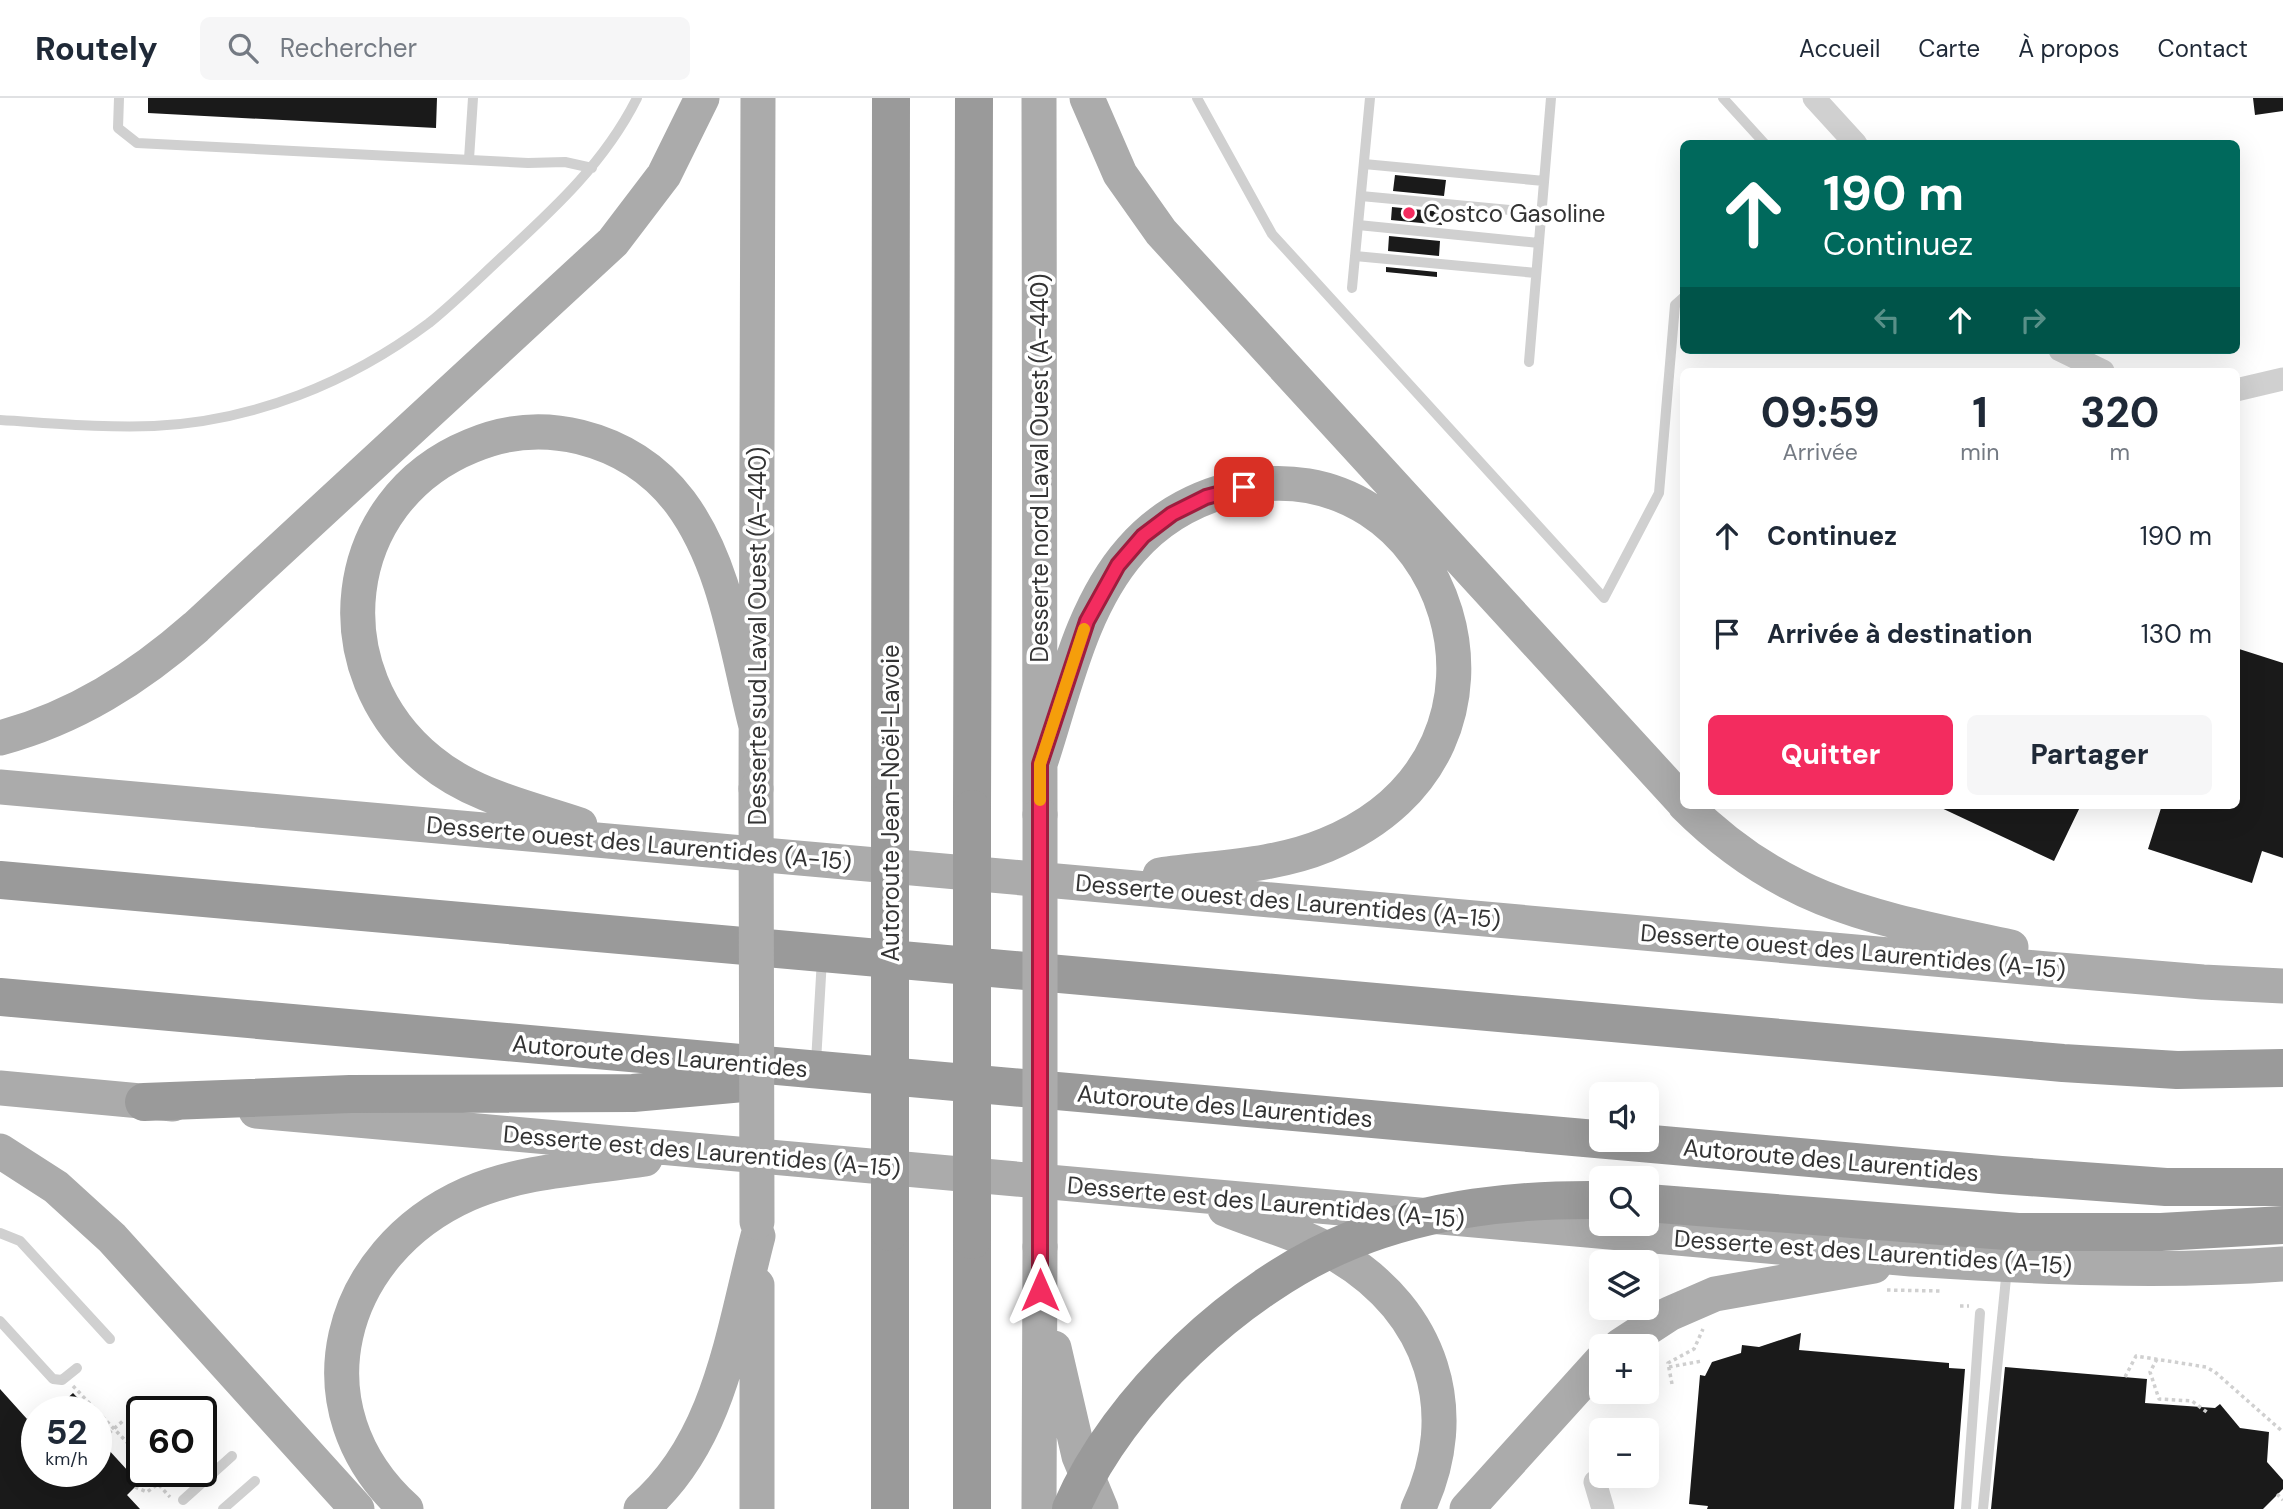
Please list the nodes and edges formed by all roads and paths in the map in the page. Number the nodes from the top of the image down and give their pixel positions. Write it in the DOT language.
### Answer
graph roads {
  1 [pos="118,98"];
  2 [pos="473,98"];
  3 [pos="636,98"];
  4 [pos="702,98"];
  5 [pos="758,98"];
  6 [pos="891,98"];
  7 [pos="974,98"];
  8 [pos="1039,98"];
  9 [pos="1087,98"];
  10 [pos="1197,98"];
  11 [pos="1370,98"];
  12 [pos="1551,98"];
  13 [pos="1723,98"];
  14 [pos="1814,98"];
  15 [pos="1761,140"];
  16 [pos="1849,140"];
  17 [pos="469,159"];
  18 [pos="1364,164"];
  19 [pos="592,168"];
  20 [pos="1544,181"];
  21 [pos="1361,196"];
  22 [pos="1541,213"];
  23 [pos="1358,225"];
  24 [pos="1538,243"];
  25 [pos="1355,256"];
  26 [pos="1536,273"];
  27 [pos="1352,288"];
  28 [pos="1680,301"];
  29 [pos="2068,354"];
  30 [pos="1528,362"];
  31 [pos="2098,368"];
  32 [pos="2283,379"];
  33 [pos="2240,389"];
  34 [pos="0,420"];
  35 [pos="756,726"];
  36 [pos="0,738"];
  37 [pos="1040,764"];
  38 [pos="0,787"];
  39 [pos="1680,800"];
  40 [pos="1690,809"];
  41 [pos="633,843"];
  42 [pos="0,880"];
  43 [pos="1094,883"];
  44 [pos="822,953"];
  45 [pos="2158,978"];
  46 [pos="2283,986"];
  47 [pos="0,997"];
  48 [pos="2283,1069"];
  49 [pos="828,1073"];
  50 [pos="0,1088"];
  51 [pos="144,1101"];
  52 [pos="0,1151"];
  53 [pos="693,1152"];
  54 [pos="2283,1187"];
  55 [pos="1186,1194"];
  56 [pos="1589,1200"];
  57 [pos="1659,1204"];
  58 [pos="2283,1225"];
  59 [pos="757,1229"];
  60 [pos="0,1233"];
  61 [pos="1911,1259"];
  62 [pos="2283,1264"];
  63 [pos="2007,1265"];
  64 [pos="1040,1290"];
  65 [pos="1980,1313"];
  66 [pos="0,1321"];
  67 [pos="1638,1334"];
  68 [pos="110,1339"];
  69 [pos="2157,1359"];
  70 [pos="1702,1361"];
  71 [pos="77,1368"];
  72 [pos="1589,1374"];
  73 [pos="2125,1377"];
  74 [pos="70,1384"];
  75 [pos="1672,1384"];
  76 [pos="2208,1413"];
  77 [pos="124,1420"];
  78 [pos="114,1428"];
  79 [pos="2283,1432"];
  80 [pos="126,1440"];
  81 [pos="232,1456"];
  82 [pos="255,1481"];
  83 [pos="135,1487"];
  84 [pos="154,1487"];
  85 [pos="162,1487"];
  86 [pos="1597,1488"];
  87 [pos="2277,1494"];
  88 [pos="2283,1500"];
  89 [pos="181,1502"];
  90 [pos="223,1509"];
  91 [pos="356,1509"];
  92 [pos="406,1509"];
  93 [pos="640,1509"];
  94 [pos="757,1509"];
  95 [pos="890,1509"];
  96 [pos="972,1509"];
  97 [pos="1039,1509"];
  98 [pos="1071,1509"];
  99 [pos="1101,1509"];
  100 [pos="1418,1509"];
  101 [pos="1467,1509"];
  102 [pos="1603,1509"];
  103 [pos="1966,1509"];
  104 [pos="1983,1509"];
  1 -- 17 [label="lane"];
  2 -- 17 [label="lane"];
  3 -- 19 [label="lane"];
  4 -- 36 [label="main road"];
  5 -- 35 [label="main road, Desserte sud Laval Ouest (A-440)"];
  6 -- 95 [label="highway, Autoroute Jean-Noël-Lavoie, bridge"];
  7 -- 96 [label="highway, bridge"];
  8 -- 37 [label="main road, Desserte nord Laval Ouest (A-440)"];
  9 -- 39 [label="main road"];
  10 -- 28 [label="lane"];
  11 -- 18 [label="lane"];
  12 -- 20 [label="lane"];
  13 -- 15 [label="lane"];
  14 -- 16 [label="street"];
  17 -- 19 [label="lane"];
  18 -- 20 [label="lane"];
  18 -- 21 [label="lane"];
  19 -- 34 [label="lane"];
  20 -- 22 [label="lane"];
  21 -- 22 [label="lane"];
  21 -- 23 [label="lane"];
  22 -- 24 [label="lane"];
  23 -- 24 [label="lane"];
  23 -- 25 [label="lane"];
  24 -- 26 [label="lane"];
  25 -- 26 [label="lane"];
  25 -- 27 [label="lane"];
  26 -- 30 [label="lane"];
  29 -- 31 [label="street"];
  32 -- 33 [label="street"];
  35 -- 41 [label="main road"];
  35 -- 59 [label="main road, Desserte sud Laval Ouest (A-440), bridge"];
  37 -- 43 [label="main road"];
  37 -- 64 [label="main road, Desserte nord Laval Ouest (A-440), bridge"];
  38 -- 41 [label="main road, Desserte ouest des Laurentides (A-15)"];
  40 -- 45 [label="main road"];
  41 -- 43 [label="main road, Desserte ouest des Laurentides (A-15)"];
  42 -- 44 [label="highway"];
  43 -- 45 [label="main road, Desserte ouest des Laurentides (A-15)"];
  44 -- 48 [label="highway"];
  44 -- 49 [label="lane"];
  45 -- 46 [label="main road, Desserte ouest des Laurentides (A-15)"];
  47 -- 49 [label="highway, Autoroute des Laurentides"];
  49 -- 51 [label="highway"];
  49 -- 54 [label="highway, Autoroute des Laurentides"];
  50 -- 51 [label="main road, Desserte est des Laurentides (A-15)"];
  51 -- 53 [label="main road, Desserte est des Laurentides (A-15)"];
  52 -- 91 [label="main road"];
  53 -- 55 [label="main road, Desserte est des Laurentides (A-15)"];
  53 -- 92 [label="main road"];
  55 -- 61 [label="main road, Desserte est des Laurentides (A-15)"];
  55 -- 100 [label="main road"];
  56 -- 98 [label="highway, bridge"];
  57 -- 58 [label="highway"];
  59 -- 93 [label="main road"];
  59 -- 94 [label="main road, Desserte sud Laval Ouest (A-440)"];
  60 -- 68 [label="lane"];
  61 -- 63 [label="main road, Desserte est des Laurentides (A-15)"];
  61 -- 67 [label="main road"];
  62 -- 63 [label="main road, Desserte est des Laurentides (A-15)"];
  63 -- 104 [label="lane"];
  64 -- 97 [label="main road, Desserte nord Laval Ouest (A-440)"];
  64 -- 99 [label="main road"];
  65 -- 103 [label="lane"];
  66 -- 71 [label="lane"];
  69 -- 73 [label="path"];
  69 -- 76 [label="path"];
  69 -- 79 [label="path"];
  70 -- 75 [label="path"];
  72 -- 101 [label="main road"];
  74 -- 78 [label="path"];
  77 -- 78 [label="path"];
  78 -- 80 [label="path"];
  81 -- 89 [label="lane"];
  82 -- 90 [label="lane"];
  83 -- 84 [label="path"];
  85 -- 89 [label="path"];
  86 -- 102 [label="street"];
  87 -- 88 [label="path"];
}
